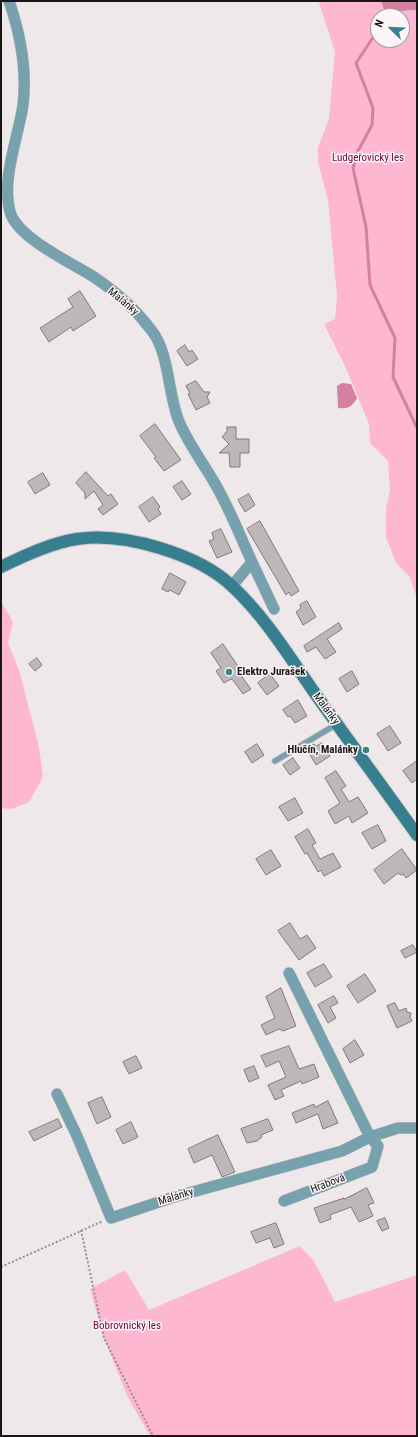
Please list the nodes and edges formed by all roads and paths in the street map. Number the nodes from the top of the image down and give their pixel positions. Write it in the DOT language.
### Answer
graph roads {
  1 [pos="9,1"];
  2 [pos="252,562"];
  3 [pos="4,566"];
  4 [pos="232,586"];
  5 [pos="274,609"];
  6 [pos="337,724"];
  7 [pos="275,761"];
  8 [pos="417,834"];
  9 [pos="289,973"];
  10 [pos="57,1094"];
  11 [pos="417,1128"];
  12 [pos="370,1137"];
  13 [pos="284,1201"];
  14 [pos="111,1218"];
  15 [pos="81,1230"];
  16 [pos="1,1267"];
  17 [pos="153,1436"];
  1 -- 2 [label="street, Malánky"];
  2 -- 4 [label="street"];
  2 -- 5 [label="street, Malánky"];
  3 -- 4 [label="street, Malánky"];
  4 -- 6 [label="street, Malánky"];
  6 -- 7 [label="lane"];
  6 -- 8 [label="street, Malánky"];
  9 -- 12 [label="street"];
  10 -- 14 [label="street"];
  11 -- 12 [label="street, Malánky"];
  12 -- 13 [label="street, Hrabová"];
  12 -- 14 [label="street, Malánky"];
  14 -- 15 [label="path"];
  15 -- 16 [label="path"];
  15 -- 17 [label="path"];
}
